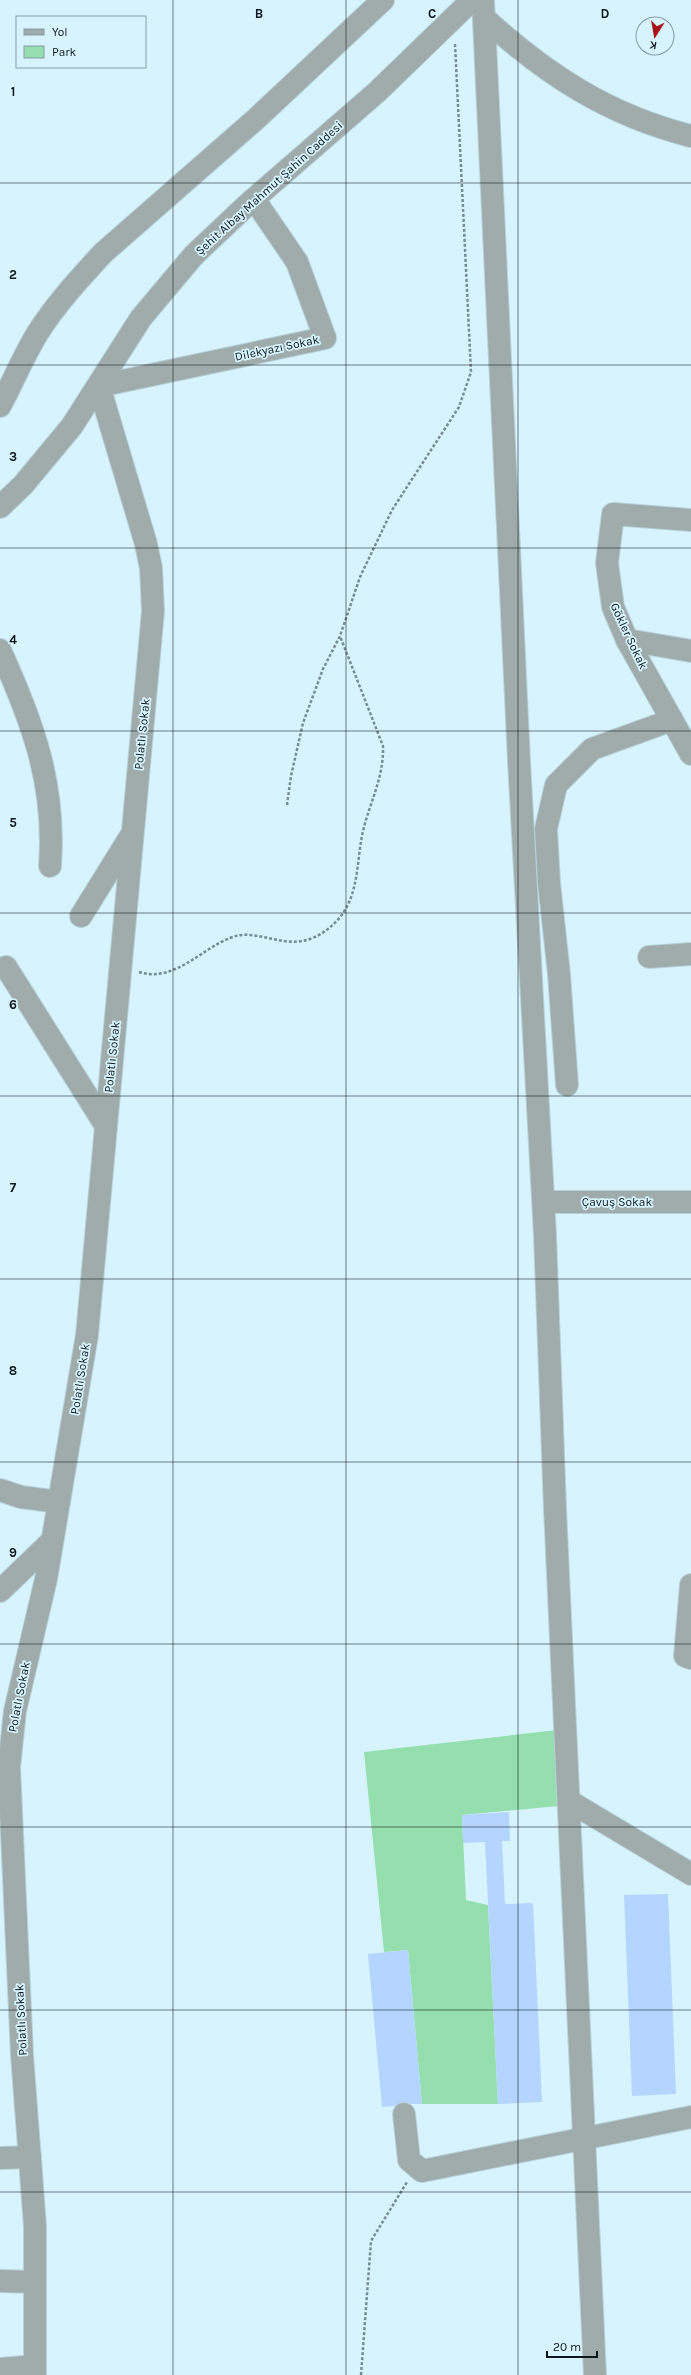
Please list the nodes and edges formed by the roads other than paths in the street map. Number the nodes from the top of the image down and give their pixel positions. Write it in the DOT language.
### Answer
graph roads {
  1 [pos="365,0"];
  2 [pos="383,0"];
  3 [pos="479,6"];
  4 [pos="344,36"];
  5 [pos="691,136"];
  6 [pos="254,199"];
  7 [pos="99,386"];
  8 [pos="0,406"];
  9 [pos="0,507"];
  10 [pos="691,520"];
  11 [pos="628,640"];
  12 [pos="0,650"];
  13 [pos="691,650"];
  14 [pos="672,720"];
  15 [pos="691,754"];
  16 [pos="132,835"];
  17 [pos="50,866"];
  18 [pos="81,916"];
  19 [pos="691,954"];
  20 [pos="649,957"];
  21 [pos="6,967"];
  22 [pos="567,1085"];
  23 [pos="106,1126"];
  24 [pos="544,1202"];
  25 [pos="691,1202"];
  26 [pos="0,1490"];
  27 [pos="59,1502"];
  28 [pos="51,1542"];
  29 [pos="691,1585"];
  30 [pos="0,1591"];
  31 [pos="691,1658"];
  32 [pos="5,1795"];
  33 [pos="569,1801"];
  34 [pos="691,1874"];
  35 [pos="404,2114"];
  36 [pos="691,2117"];
  37 [pos="583,2139"];
  38 [pos="30,2157"];
  39 [pos="0,2158"];
  40 [pos="0,2281"];
  41 [pos="35,2282"];
  42 [pos="0,2369"];
  43 [pos="35,2370"];
  44 [pos="595,2375"];
  1 -- 4 [label="street"];
  2 -- 4 [label="street"];
  3 -- 5 [label="street"];
  3 -- 6 [label="street, Şehit Albay Mahmut Şahin Caddesi"];
  3 -- 24 [label="street"];
  4 -- 8 [label="street"];
  6 -- 7 [label="street, Şehit Albay Mahmut Şahin Caddesi"];
  6 -- 7 [label="street, Dilekyazı Sokak"];
  7 -- 9 [label="street, Şehit Albay Mahmut Şahin Caddesi"];
  7 -- 16 [label="street, Polatlı Sokak"];
  10 -- 11 [label="street, Gökler Sokak"];
  11 -- 13 [label="street"];
  11 -- 14 [label="street, Gökler Sokak"];
  12 -- 17 [label="street"];
  14 -- 15 [label="street, Gökler Sokak"];
  14 -- 22 [label="street"];
  16 -- 18 [label="street"];
  16 -- 23 [label="street, Polatlı Sokak"];
  19 -- 20 [label="street"];
  21 -- 23 [label="street"];
  23 -- 27 [label="street, Polatlı Sokak"];
  24 -- 25 [label="street, Çavuş Sokak"];
  24 -- 33 [label="street"];
  26 -- 27 [label="street"];
  27 -- 28 [label="street, Polatlı Sokak"];
  28 -- 30 [label="street"];
  28 -- 32 [label="street, Polatlı Sokak"];
  29 -- 31 [label="street"];
  32 -- 38 [label="street, Polatlı Sokak"];
  33 -- 34 [label="street"];
  33 -- 37 [label="street"];
  35 -- 37 [label="street"];
  36 -- 37 [label="street"];
  37 -- 44 [label="street"];
  38 -- 39 [label="street"];
  38 -- 41 [label="street, Polatlı Sokak"];
  40 -- 41 [label="street"];
  41 -- 43 [label="street, Polatlı Sokak"];
  42 -- 43 [label="street"];
}
